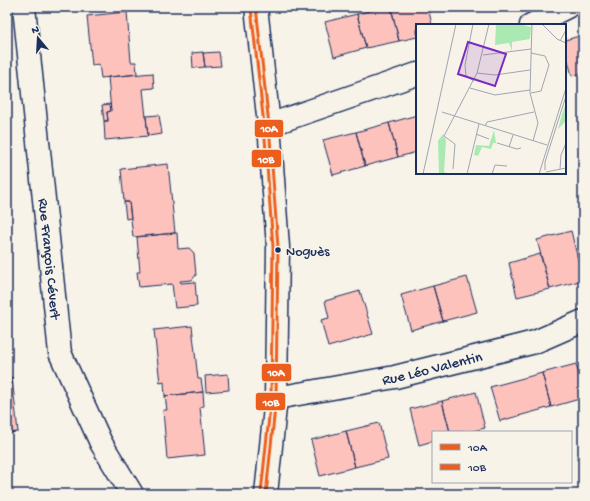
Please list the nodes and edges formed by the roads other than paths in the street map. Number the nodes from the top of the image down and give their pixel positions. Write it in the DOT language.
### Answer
graph roads {
  1 [pos="24,7"];
  2 [pos="256,7"];
  3 [pos="567,7"];
  4 [pos="533,24"];
  5 [pos="416,74"];
  6 [pos="269,126"];
  7 [pos="583,321"];
  8 [pos="276,398"];
  9 [pos="132,494"];
  10 [pos="266,494"];
  1 -- 9 [label="street, Rue François Cévert"];
  2 -- 6 [label="street"];
  3 -- 4 [label="street"];
  5 -- 6 [label="street"];
  6 -- 8 [label="street"];
  7 -- 8 [label="street, Rue Léo Valentin"];
  8 -- 10 [label="street"];
}
